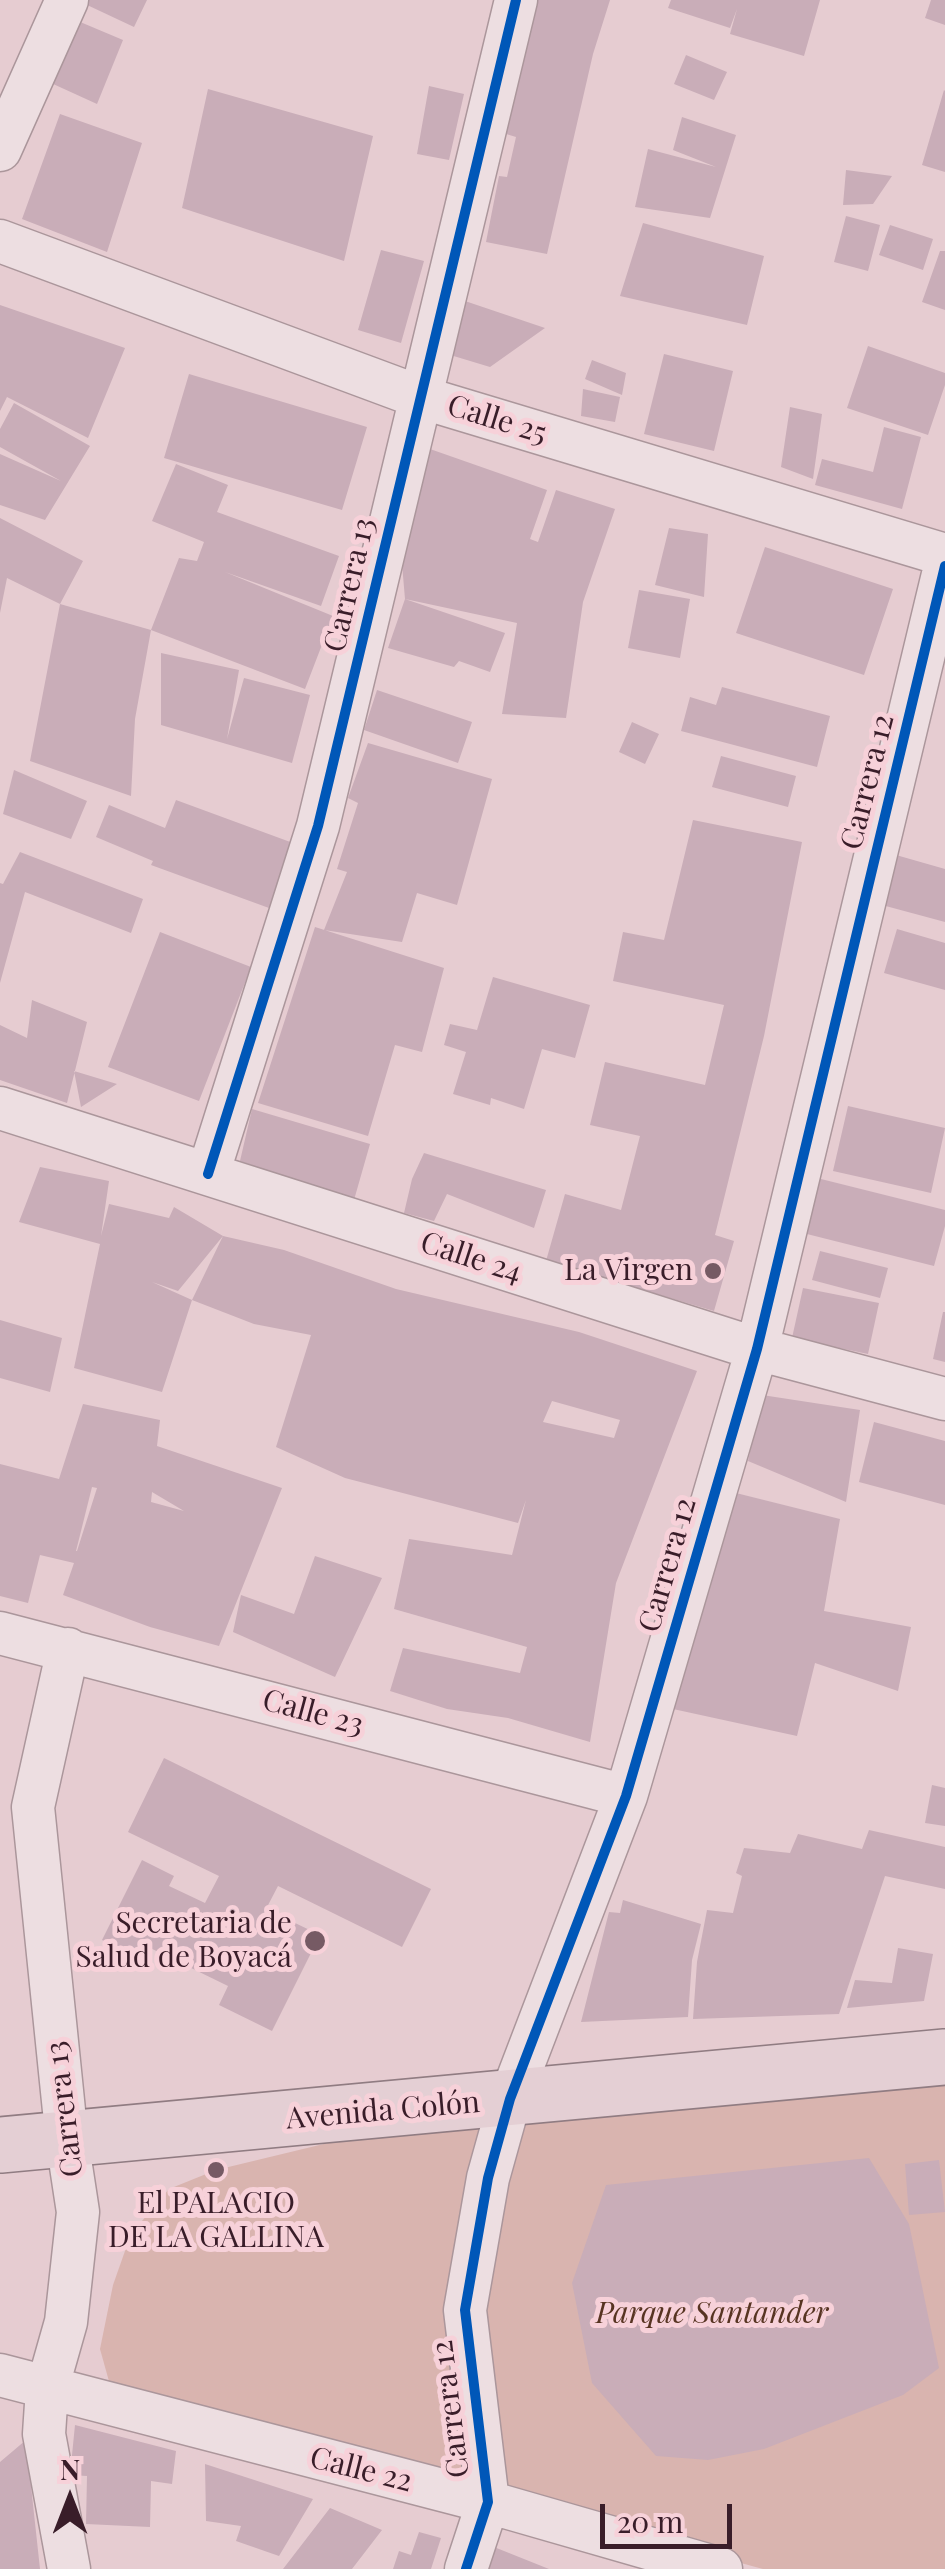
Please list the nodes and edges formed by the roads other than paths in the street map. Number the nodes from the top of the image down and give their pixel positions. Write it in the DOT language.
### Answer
graph roads {
  1 [pos="67,0"];
  2 [pos="516,0"];
  3 [pos="0,150"];
  4 [pos="0,241"];
  5 [pos="420,398"];
  6 [pos="945,556"];
  7 [pos="945,566"];
  8 [pos="0,1108"];
  9 [pos="208,1174"];
  10 [pos="757,1349"];
  11 [pos="945,1399"];
  12 [pos="0,1632"];
  13 [pos="68,1648"];
  14 [pos="626,1796"];
  15 [pos="945,2057"];
  16 [pos="510,2099"];
  17 [pos="67,2140"];
  18 [pos="0,2145"];
  19 [pos="0,2375"];
  20 [pos="47,2389"];
  21 [pos="488,2502"];
  22 [pos="69,2569"];
  23 [pos="466,2569"];
  24 [pos="721,2569"];
  1 -- 3 [label="street"];
  2 -- 5 [label="street, Carrera 13"];
  4 -- 5 [label="street, Calle 25"];
  5 -- 6 [label="street, Calle 25"];
  5 -- 9 [label="street, Carrera 13"];
  7 -- 10 [label="street, Carrera 12"];
  8 -- 9 [label="street, Calle 24"];
  9 -- 10 [label="street, Calle 24"];
  10 -- 11 [label="street, Calle 24"];
  10 -- 14 [label="street, Carrera 12"];
  12 -- 13 [label="street, Calle 23"];
  13 -- 14 [label="street, Calle 23"];
  13 -- 17 [label="street, Carrera 13"];
  14 -- 16 [label="street, Carrera 12"];
  15 -- 16 [label="main road, Avenida Colón"];
  16 -- 17 [label="main road, Avenida Colón"];
  16 -- 21 [label="street, Carrera 12"];
  17 -- 18 [label="main road, Avenida Colón"];
  17 -- 20 [label="street, Carrera 13"];
  19 -- 20 [label="street, Calle 22"];
  20 -- 21 [label="street, Calle 22"];
  20 -- 22 [label="street, Carrera 13"];
  21 -- 23 [label="street, Carrera 12"];
  21 -- 24 [label="street, Calle 22"];
}
